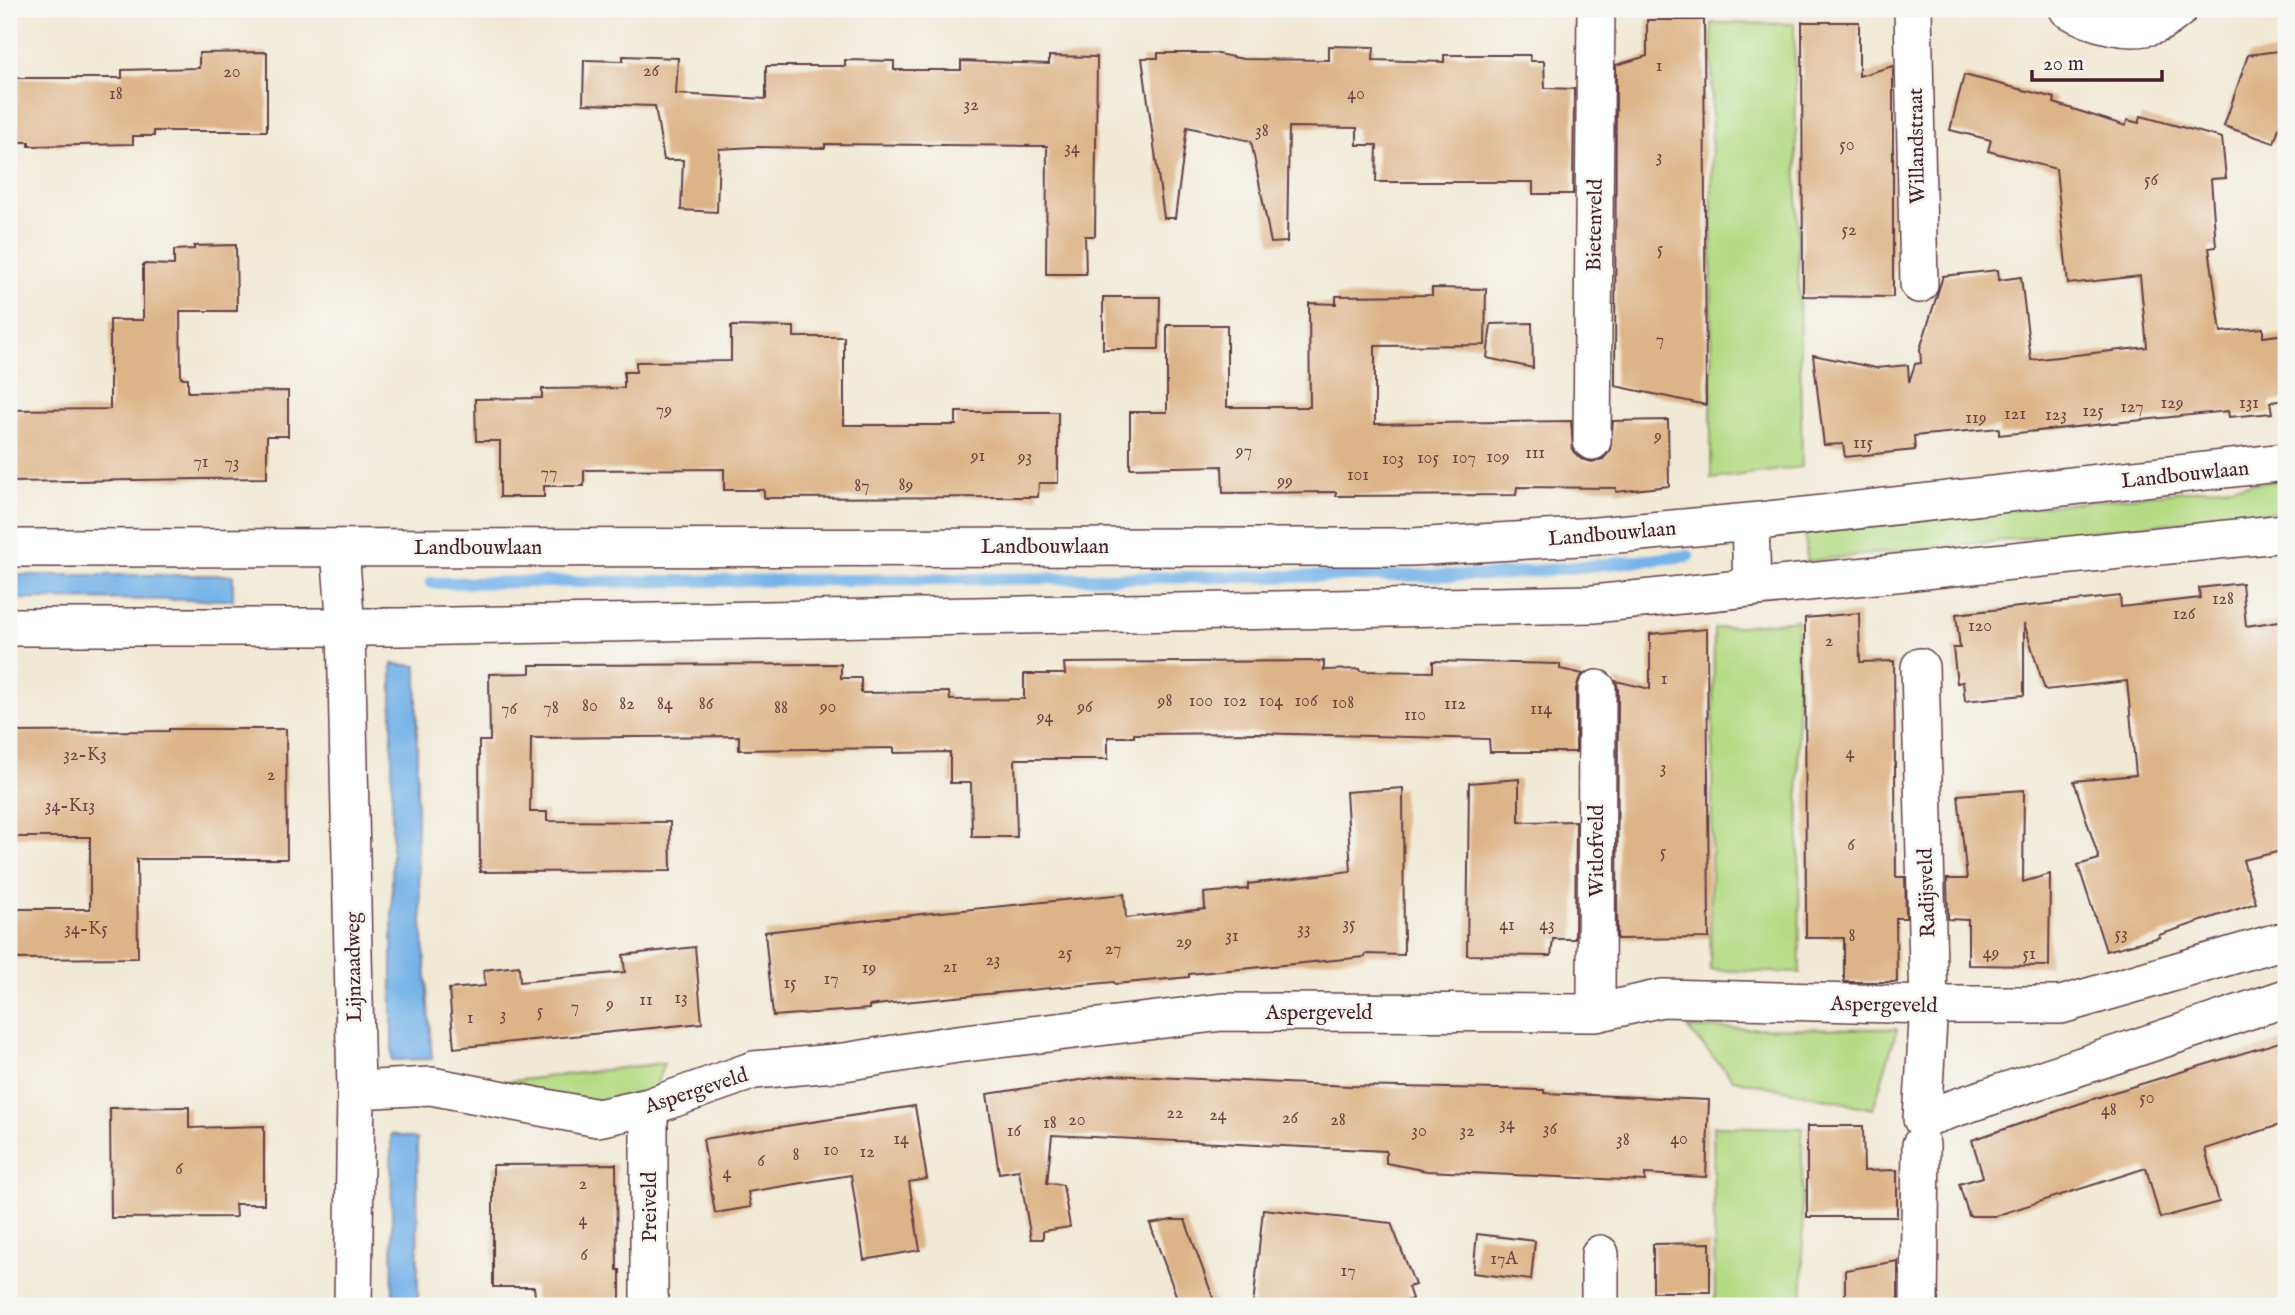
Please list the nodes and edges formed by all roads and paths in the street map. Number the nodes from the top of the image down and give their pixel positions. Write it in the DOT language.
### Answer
graph roads {
  1 [pos="1596,9"];
  2 [pos="1913,9"];
  3 [pos="2068,9"];
  4 [pos="2179,9"];
  5 [pos="1919,284"];
  6 [pos="1592,441"];
  7 [pos="2286,463"];
  8 [pos="1750,522"];
  9 [pos="2286,533"];
  10 [pos="9,548"];
  11 [pos="340,549"];
  12 [pos="1752,587"];
  13 [pos="9,626"];
  14 [pos="346,628"];
  15 [pos="1920,667"];
  16 [pos="1597,689"];
  17 [pos="2286,941"];
  18 [pos="2286,998"];
  19 [pos="1929,1005"];
  20 [pos="1596,1013"];
  21 [pos="356,1090"];
  22 [pos="649,1107"];
  23 [pos="1921,1132"];
  24 [pos="1600,1254"];
  25 [pos="353,1306"];
  26 [pos="649,1306"];
  27 [pos="1600,1306"];
  28 [pos="1919,1306"];
  1 -- 6 [label="street, Bietenveld"];
  2 -- 5 [label="street, Willandstraat"];
  3 -- 4 [label="street"];
  7 -- 8 [label="street, Landbouwlaan"];
  8 -- 11 [label="street, Landbouwlaan"];
  8 -- 12 [label="street"];
  9 -- 12 [label="street"];
  10 -- 11 [label="street, Landbouwlaan"];
  11 -- 14 [label="street"];
  12 -- 14 [label="street"];
  13 -- 14 [label="street"];
  14 -- 21 [label="street, Lijnzaadweg"];
  15 -- 19 [label="street, Radijsveld"];
  16 -- 20 [label="street, Witlofveld"];
  17 -- 19 [label="street, Aspergeveld"];
  18 -- 23 [label="street"];
  19 -- 20 [label="street, Aspergeveld"];
  19 -- 23 [label="street, Radijsveld"];
  20 -- 22 [label="street, Aspergeveld"];
  21 -- 22 [label="street, Aspergeveld"];
  21 -- 25 [label="street, Lijnzaadweg"];
  22 -- 26 [label="street, Preiveld"];
  23 -- 28 [label="street, Radijsveld"];
  24 -- 27 [label="street"];
}
